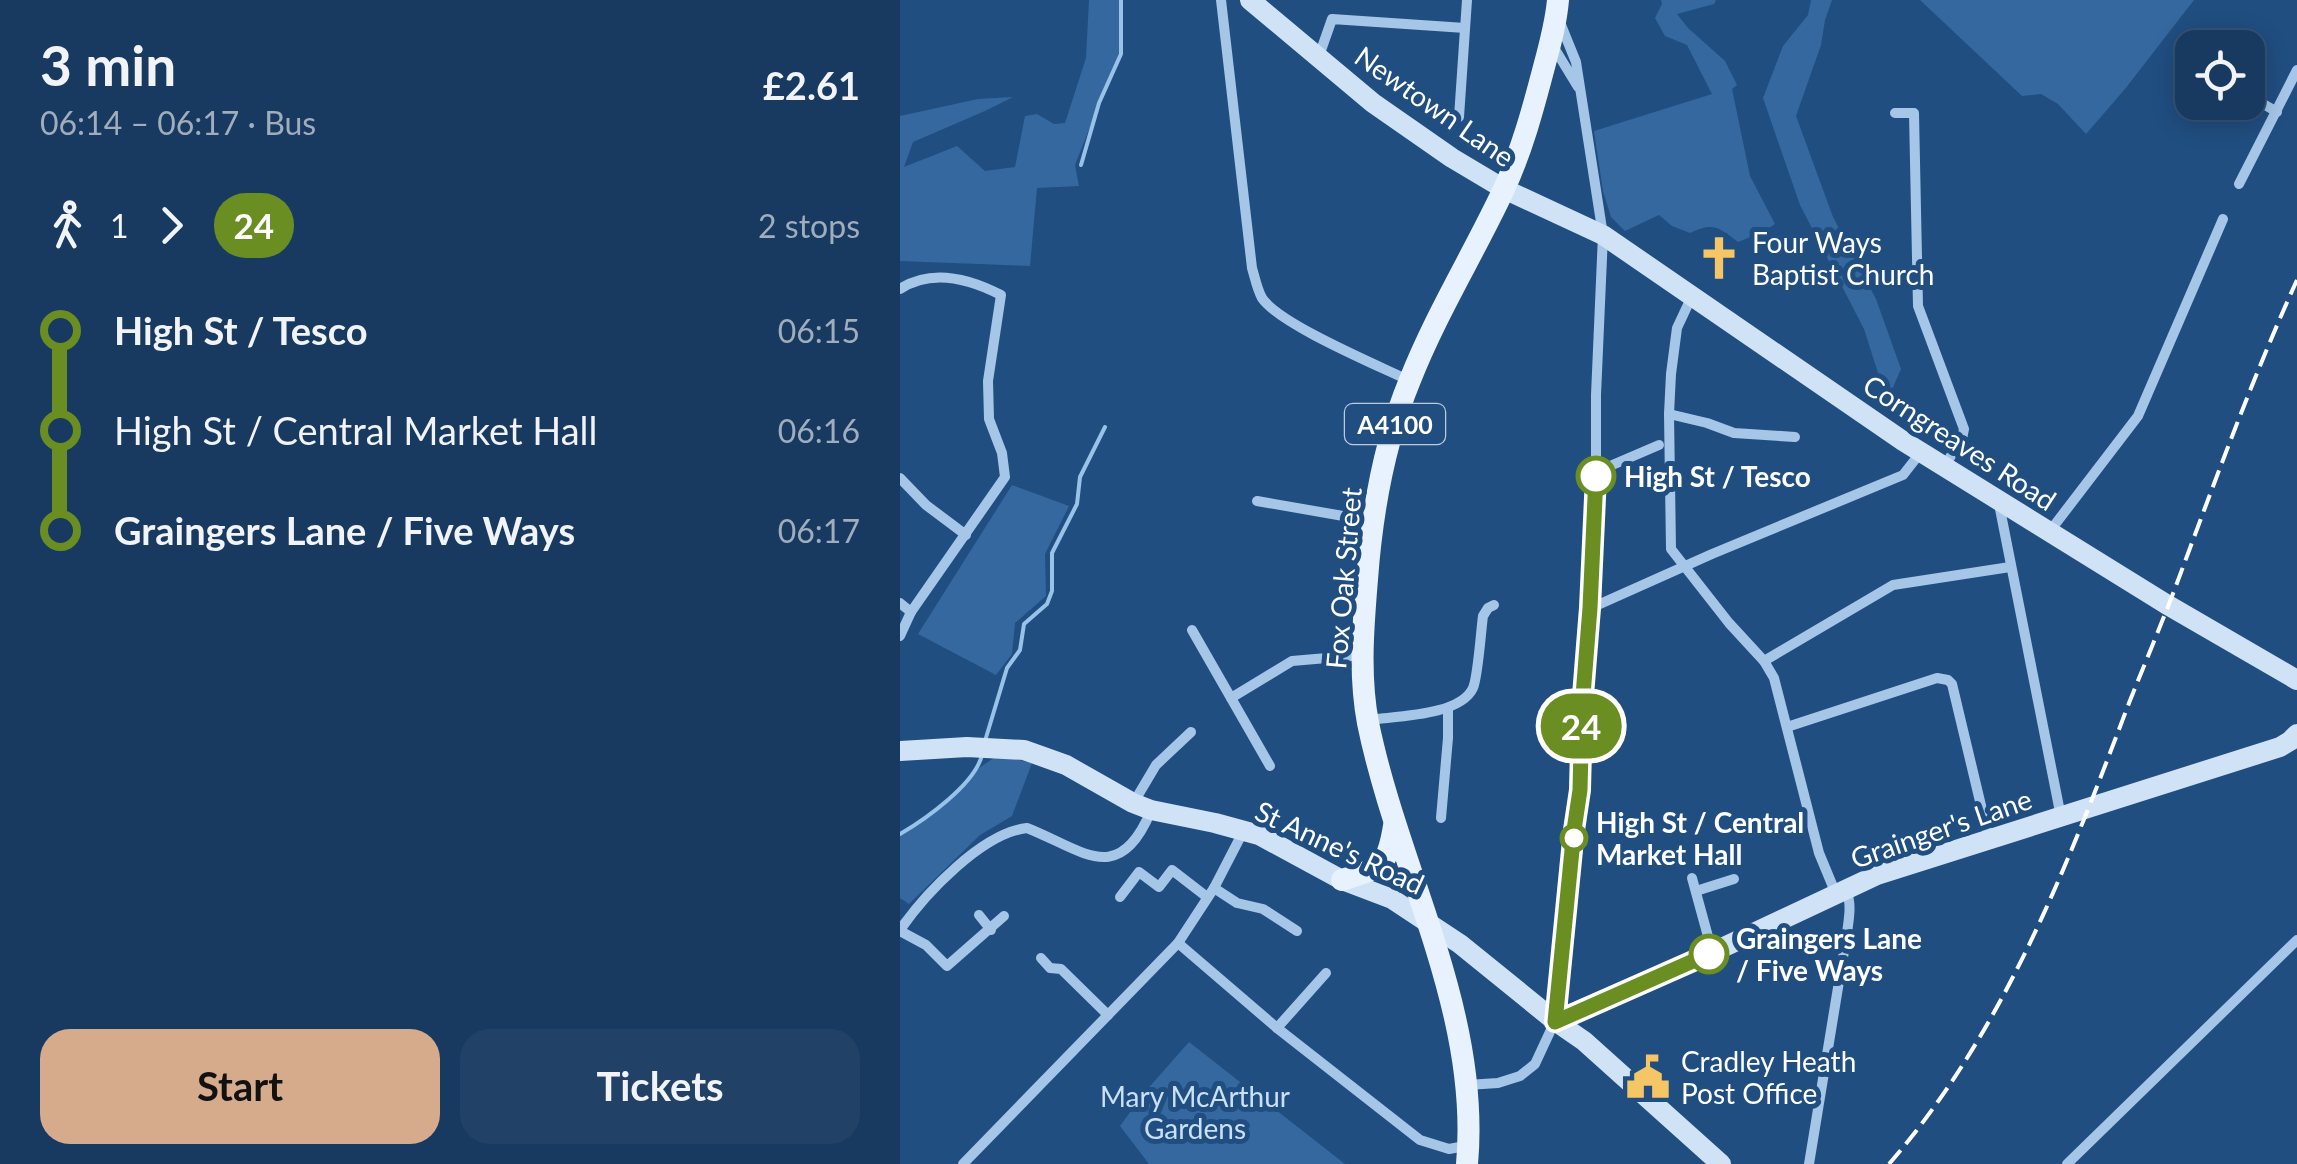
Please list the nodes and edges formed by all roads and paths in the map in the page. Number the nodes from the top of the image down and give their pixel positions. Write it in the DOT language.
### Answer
graph roads {
  1 [pos="1221,0"];
  2 [pos="1250,0"];
  3 [pos="1467,0"];
  4 [pos="1558,6"];
  5 [pos="1465,28"];
  6 [pos="1550,41"];
  7 [pos="1319,56"];
  8 [pos="2297,70"];
  9 [pos="2265,105"];
  10 [pos="2277,112"];
  11 [pos="1895,113"];
  12 [pos="1460,117"];
  13 [pos="2239,184"];
  14 [pos="1504,189"];
  15 [pos="2224,219"];
  16 [pos="1604,235"];
  17 [pos="900,288"];
  18 [pos="1692,296"];
  19 [pos="1409,380"];
  20 [pos="1669,414"];
  21 [pos="1795,436"];
  22 [pos="1659,444"];
  23 [pos="1921,451"];
  24 [pos="1944,466"];
  25 [pos="1596,472"];
  26 [pos="900,478"];
  27 [pos="1998,500"];
  28 [pos="1257,501"];
  29 [pos="1372,521"];
  30 [pos="2049,532"];
  31 [pos="966,535"];
  32 [pos="1686,565"];
  33 [pos="2010,567"];
  34 [pos="900,603"];
  35 [pos="1494,606"];
  36 [pos="1590,608"];
  37 [pos="911,612"];
  38 [pos="1192,630"];
  39 [pos="900,636"];
  40 [pos="1362,655"];
  41 [pos="1764,661"];
  42 [pos="2297,680"];
  43 [pos="1231,698"];
  44 [pos="1448,708"];
  45 [pos="1368,720"];
  46 [pos="1787,727"];
  47 [pos="1191,732"];
  48 [pos="2297,734"];
  49 [pos="900,751"];
  50 [pos="1270,766"];
  51 [pos="1142,807"];
  52 [pos="2061,816"];
  53 [pos="1441,818"];
  54 [pos="1394,826"];
  55 [pos="1244,830"];
  56 [pos="1990,839"];
  57 [pos="1692,878"];
  58 [pos="1734,879"];
  59 [pos="1342,880"];
  60 [pos="1696,891"];
  61 [pos="1210,892"];
  62 [pos="1841,892"];
  63 [pos="1120,897"];
  64 [pos="979,915"];
  65 [pos="1004,916"];
  66 [pos="1427,920"];
  67 [pos="900,930"];
  68 [pos="991,930"];
  69 [pos="1297,932"];
  70 [pos="2297,940"];
  71 [pos="1178,942"];
  72 [pos="1713,952"];
  73 [pos="1041,958"];
  74 [pos="947,966"];
  75 [pos="1326,973"];
  76 [pos="938,976"];
  77 [pos="1108,1014"];
  78 [pos="1555,1022"];
  79 [pos="1277,1028"];
  80 [pos="1467,1085"];
  81 [pos="1468,1154"];
  82 [pos="963,1164"];
  83 [pos="1721,1164"];
  84 [pos="1809,1164"];
  85 [pos="2067,1164"];
  1 -- 19 [label="street"];
  2 -- 7 [label="main road, Newtown Lane"];
  3 -- 5 [label="street"];
  4 -- 6 [label="main road, A4100"];
  4 -- 16 [label="street"];
  5 -- 7 [label="street"];
  5 -- 12 [label="street"];
  6 -- 14 [label="main road, A4100"];
  6 -- 16 [label="street"];
  7 -- 14 [label="main road, Newtown Lane"];
  8 -- 10 [label="street"];
  9 -- 10 [label="street"];
  10 -- 13 [label="street"];
  11 -- 24 [label="street"];
  14 -- 16 [label="main road, Newtown Lane"];
  14 -- 19 [label="main road, Fox Oak Street / A4100"];
  15 -- 30 [label="street"];
  16 -- 18 [label="main road, Corngreaves Road"];
  16 -- 25 [label="street"];
  17 -- 31 [label="street"];
  18 -- 20 [label="street"];
  18 -- 23 [label="main road, Corngreaves Road"];
  19 -- 29 [label="main road, Fox Oak Street / A4100"];
  20 -- 21 [label="street"];
  20 -- 32 [label="street"];
  22 -- 25 [label="street"];
  23 -- 24 [label="main road, Corngreaves Road"];
  23 -- 32 [label="street"];
  24 -- 27 [label="main road, Corngreaves Road"];
  25 -- 36 [label="street"];
  26 -- 31 [label="street"];
  27 -- 30 [label="main road, Corngreaves Road"];
  27 -- 33 [label="street"];
  28 -- 29 [label="street"];
  29 -- 40 [label="main road, Fox Oak Street / A4100"];
  30 -- 42 [label="main road, Corngreaves Road"];
  31 -- 37 [label="street"];
  32 -- 36 [label="street"];
  32 -- 41 [label="street"];
  33 -- 41 [label="street"];
  33 -- 52 [label="street"];
  34 -- 37 [label="street"];
  35 -- 44 [label="street"];
  36 -- 78 [label="street"];
  37 -- 39 [label="street"];
  38 -- 43 [label="street"];
  40 -- 43 [label="street"];
  40 -- 45 [label="main road, Fox Oak Street / A4100"];
  41 -- 46 [label="street"];
  43 -- 50 [label="street"];
  44 -- 45 [label="street"];
  44 -- 53 [label="street"];
  45 -- 54 [label="main road, Fox Oak Street / A4100"];
  46 -- 56 [label="street"];
  46 -- 62 [label="street"];
  47 -- 51 [label="street"];
  48 -- 52 [label="main road, Grainger's Lane"];
  49 -- 51 [label="main road, St Anne's Road"];
  51 -- 55 [label="main road, St Anne's Road"];
  51 -- 67 [label="street"];
  52 -- 56 [label="main road, Grainger's Lane"];
  54 -- 59 [label="main road"];
  54 -- 66 [label="main road, Fox Oak Street / A4100"];
  55 -- 59 [label="main road, St Anne's Road"];
  55 -- 61 [label="street"];
  56 -- 62 [label="main road, Grainger's Lane"];
  57 -- 60 [label="street"];
  58 -- 60 [label="street"];
  59 -- 66 [label="main road, St Anne's Road"];
  60 -- 72 [label="street"];
  61 -- 63 [label="street"];
  61 -- 69 [label="street"];
  61 -- 71 [label="street"];
  62 -- 72 [label="main road, Grainger's Lane"];
  62 -- 84 [label="street"];
  64 -- 68 [label="street"];
  65 -- 68 [label="street"];
  66 -- 78 [label="main road, St Anne's Road"];
  66 -- 80 [label="main road, Fox Oak Street / A4100"];
  67 -- 74 [label="street"];
  68 -- 74 [label="street"];
  70 -- 85 [label="street"];
  71 -- 77 [label="street"];
  71 -- 79 [label="street"];
  72 -- 78 [label="main road, Grainger's Lane"];
  73 -- 77 [label="street"];
  74 -- 76 [label="street"];
  75 -- 79 [label="street"];
  77 -- 82 [label="street"];
  78 -- 80 [label="street"];
  78 -- 83 [label="main road, St Anne's Road"];
  79 -- 81 [label="street"];
  80 -- 81 [label="main road, Fox Oak Street / A4100"];
}
